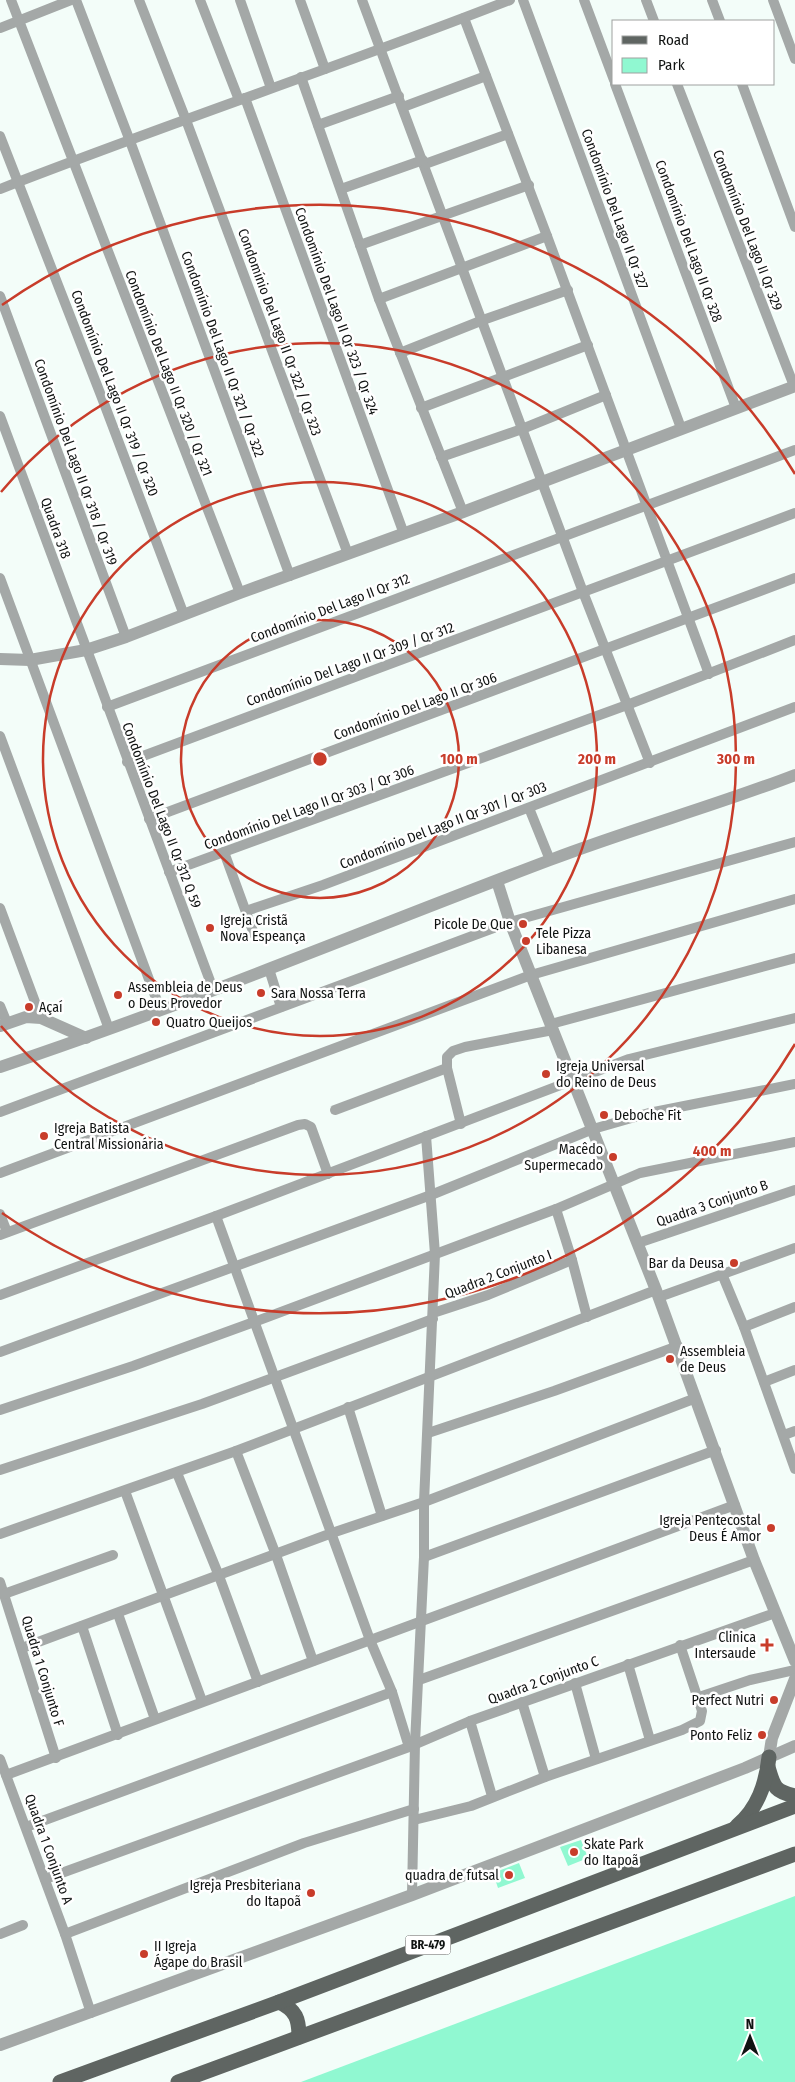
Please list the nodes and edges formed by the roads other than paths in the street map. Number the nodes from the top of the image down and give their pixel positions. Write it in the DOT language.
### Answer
graph roads {
  1 [pos="11,0"];
  2 [pos="71,0"];
  3 [pos="76,0"];
  4 [pos="139,0"];
  5 [pos="200,0"];
  6 [pos="240,0"];
  7 [pos="300,0"];
  8 [pos="362,0"];
  9 [pos="510,0"];
  10 [pos="523,0"];
  11 [pos="584,0"];
  12 [pos="646,0"];
  13 [pos="712,0"];
  14 [pos="773,0"];
  15 [pos="464,18"];
  16 [pos="19,20"];
  17 [pos="654,20"];
  18 [pos="720,20"];
  19 [pos="0,28"];
  20 [pos="380,50"];
  21 [pos="795,59"];
  22 [pos="325,69"];
  23 [pos="612,75"];
  24 [pos="486,76"];
  25 [pos="301,77"];
  26 [pos="615,85"];
  27 [pos="677,85"];
  28 [pos="742,85"];
  29 [pos="271,88"];
  30 [pos="399,96"];
  31 [pos="242,99"];
  32 [pos="403,107"];
  33 [pos="186,120"];
  34 [pos="318,125"];
  35 [pos="508,134"];
  36 [pos="0,136"];
  37 [pos="130,141"];
  38 [pos="74,162"];
  39 [pos="424,162"];
  40 [pos="19,182"];
  41 [pos="529,185"];
  42 [pos="0,189"];
  43 [pos="341,189"];
  44 [pos="442,216"];
  45 [pos="795,227"];
  46 [pos="548,236"];
  47 [pos="360,245"];
  48 [pos="464,268"];
  49 [pos="568,290"];
  50 [pos="0,296"];
  51 [pos="379,299"];
  52 [pos="483,320"];
  53 [pos="588,345"];
  54 [pos="400,353"];
  55 [pos="503,376"];
  56 [pos="794,386"];
  57 [pos="606,395"];
  58 [pos="421,408"];
  59 [pos="736,408"];
  60 [pos="0,416"];
  61 [pos="681,428"];
  62 [pos="522,429"];
  63 [pos="627,449"];
  64 [pos="795,450"];
  65 [pos="442,457"];
  66 [pos="542,481"];
  67 [pos="647,505"];
  68 [pos="463,512"];
  69 [pos="795,513"];
  70 [pos="404,534"];
  71 [pos="562,536"];
  72 [pos="348,554"];
  73 [pos="666,562"];
  74 [pos="290,576"];
  75 [pos="0,578"];
  76 [pos="795,578"];
  77 [pos="583,592"];
  78 [pos="240,593"];
  79 [pos="184,615"];
  80 [pos="688,618"];
  81 [pos="126,637"];
  82 [pos="795,640"];
  83 [pos="606,649"];
  84 [pos="86,650"];
  85 [pos="0,659"];
  86 [pos="30,660"];
  87 [pos="708,674"];
  88 [pos="627,705"];
  89 [pos="107,707"];
  90 [pos="795,707"];
  91 [pos="0,736"];
  92 [pos="127,762"];
  93 [pos="650,763"];
  94 [pos="795,775"];
  95 [pos="529,808"];
  96 [pos="149,819"];
  97 [pos="795,842"];
  98 [pos="224,852"];
  99 [pos="550,860"];
  100 [pos="169,872"];
  101 [pos="497,881"];
  102 [pos="795,899"];
  103 [pos="0,908"];
  104 [pos="246,911"];
  105 [pos="510,922"];
  106 [pos="254,934"];
  107 [pos="795,958"];
  108 [pos="269,969"];
  109 [pos="532,975"];
  110 [pos="213,989"];
  111 [pos="0,1006"];
  112 [pos="281,1006"];
  113 [pos="160,1009"];
  114 [pos="41,1018"];
  115 [pos="795,1018"];
  116 [pos="4,1024"];
  117 [pos="54,1024"];
  118 [pos="552,1027"];
  119 [pos="109,1029"];
  120 [pos="86,1038"];
  121 [pos="48,1051"];
  122 [pos="0,1068"];
  123 [pos="447,1068"];
  124 [pos="573,1080"];
  125 [pos="795,1084"];
  126 [pos="335,1110"];
  127 [pos="0,1112"];
  128 [pos="461,1124"];
  129 [pos="593,1130"];
  130 [pos="426,1136"];
  131 [pos="795,1142"];
  132 [pos="0,1173"];
  133 [pos="328,1174"];
  134 [pos="613,1184"];
  135 [pos="795,1190"];
  136 [pos="431,1196"];
  137 [pos="556,1209"];
  138 [pos="0,1214"];
  139 [pos="216,1216"];
  140 [pos="4,1234"];
  141 [pos="638,1243"];
  142 [pos="795,1248"];
  143 [pos="435,1254"];
  144 [pos="572,1260"];
  145 [pos="234,1268"];
  146 [pos="722,1274"];
  147 [pos="658,1294"];
  148 [pos="0,1295"];
  149 [pos="795,1307"];
  150 [pos="433,1316"];
  151 [pos="587,1317"];
  152 [pos="254,1322"];
  153 [pos="744,1327"];
  154 [pos="678,1346"];
  155 [pos="0,1352"];
  156 [pos="795,1370"];
  157 [pos="276,1376"];
  158 [pos="430,1378"];
  159 [pos="764,1382"];
  160 [pos="696,1398"];
  161 [pos="348,1407"];
  162 [pos="0,1410"];
  163 [pos="294,1428"];
  164 [pos="795,1431"];
  165 [pos="428,1433"];
  166 [pos="784,1435"];
  167 [pos="716,1450"];
  168 [pos="236,1452"];
  169 [pos="795,1468"];
  170 [pos="0,1470"];
  171 [pos="176,1473"];
  172 [pos="125,1491"];
  173 [pos="424,1502"];
  174 [pos="735,1505"];
  175 [pos="382,1516"];
  176 [pos="332,1533"];
  177 [pos="0,1534"];
  178 [pos="114,1555"];
  179 [pos="276,1555"];
  180 [pos="424,1557"];
  181 [pos="754,1560"];
  182 [pos="219,1576"];
  183 [pos="0,1582"];
  184 [pos="4,1594"];
  185 [pos="165,1596"];
  186 [pos="775,1612"];
  187 [pos="118,1614"];
  188 [pos="421,1621"];
  189 [pos="82,1626"];
  190 [pos="370,1640"];
  191 [pos="680,1645"];
  192 [pos="22,1648"];
  193 [pos="312,1661"];
  194 [pos="795,1661"];
  195 [pos="628,1664"];
  196 [pos="795,1670"];
  197 [pos="795,1679"];
  198 [pos="419,1680"];
  199 [pos="258,1682"];
  200 [pos="575,1683"];
  201 [pos="392,1692"];
  202 [pos="696,1698"];
  203 [pos="202,1701"];
  204 [pos="522,1702"];
  205 [pos="155,1719"];
  206 [pos="470,1721"];
  207 [pos="118,1735"];
  208 [pos="650,1740"];
  209 [pos="412,1745"];
  210 [pos="795,1746"];
  211 [pos="0,1758"];
  212 [pos="56,1758"];
  213 [pos="596,1759"];
  214 [pos="769,1762"];
  215 [pos="6,1775"];
  216 [pos="545,1777"];
  217 [pos="492,1796"];
  218 [pos="795,1796"];
  219 [pos="795,1806"];
  220 [pos="414,1809"];
  221 [pos="414,1820"];
  222 [pos="26,1827"];
  223 [pos="732,1830"];
  224 [pos="795,1854"];
  225 [pos="45,1879"];
  226 [pos="412,1896"];
  227 [pos="24,1925"];
  228 [pos="0,1934"];
  229 [pos="65,1934"];
  230 [pos="279,2002"];
  231 [pos="92,2013"];
  232 [pos="299,2037"];
  233 [pos="0,2046"];
  234 [pos="60,2082"];
  235 [pos="178,2082"];
  1 -- 16 [label="street, Condomínio Del Lago II Qr 320 / Qr 321"];
  2 -- 16 [label="street"];
  3 -- 37 [label="street, Condomínio Del Lago II Qr 321 / Qr 322"];
  4 -- 33 [label="street, Condomínio Del Lago II Qr 322 / Qr 323"];
  5 -- 31 [label="street, Condomínio Del Lago II Qr 323 / Qr 324"];
  6 -- 29 [label="street"];
  7 -- 22 [label="street"];
  8 -- 20 [label="street"];
  9 -- 15 [label="street"];
  10 -- 61 [label="street, Condomínio Del Lago II Qr 327"];
  11 -- 23 [label="street"];
  12 -- 17 [label="street"];
  13 -- 18 [label="street"];
  14 -- 21 [label="street"];
  15 -- 20 [label="street"];
  15 -- 24 [label="street"];
  16 -- 19 [label="street"];
  16 -- 38 [label="street, Condomínio Del Lago II Qr 320 / Qr 321"];
  20 -- 22 [label="street"];
  20 -- 30 [label="street"];
  22 -- 25 [label="street"];
  24 -- 32 [label="street"];
  24 -- 35 [label="street"];
  25 -- 29 [label="street"];
  25 -- 34 [label="street"];
  26 -- 59 [label="street, Condomínio Del Lago II Qr 328"];
  27 -- 56 [label="street, Condomínio Del Lago II Qr 329"];
  28 -- 45 [label="street"];
  29 -- 31 [label="street"];
  30 -- 32 [label="street"];
  30 -- 34 [label="street"];
  31 -- 33 [label="street"];
  31 -- 70 [label="street, Condomínio Del Lago II Qr 323 / Qr 324"];
  32 -- 39 [label="street"];
  33 -- 37 [label="street"];
  33 -- 72 [label="street, Condomínio Del Lago II Qr 322 / Qr 323"];
  34 -- 43 [label="street"];
  35 -- 39 [label="street"];
  35 -- 41 [label="street"];
  36 -- 40 [label="street, Condomínio Del Lago II Qr 319 / Qr 320"];
  37 -- 38 [label="street"];
  37 -- 74 [label="street, Condomínio Del Lago II Qr 321 / Qr 322"];
  38 -- 40 [label="street"];
  38 -- 78 [label="street, Condomínio Del Lago II Qr 320 / Qr 321"];
  39 -- 43 [label="street"];
  39 -- 44 [label="street"];
  40 -- 42 [label="street"];
  40 -- 79 [label="street, Condomínio Del Lago II Qr 319 / Qr 320"];
  41 -- 44 [label="street"];
  41 -- 46 [label="street"];
  43 -- 47 [label="street"];
  44 -- 47 [label="street"];
  44 -- 48 [label="street"];
  46 -- 48 [label="street"];
  46 -- 49 [label="street"];
  47 -- 51 [label="street"];
  48 -- 51 [label="street"];
  48 -- 52 [label="street"];
  49 -- 52 [label="street"];
  49 -- 53 [label="street"];
  50 -- 81 [label="street, Condomínio Del Lago II Qr 318 / Qr 319"];
  51 -- 54 [label="street"];
  52 -- 54 [label="street"];
  52 -- 55 [label="street"];
  53 -- 55 [label="street"];
  53 -- 57 [label="street"];
  54 -- 58 [label="street"];
  55 -- 58 [label="street"];
  55 -- 62 [label="street"];
  56 -- 59 [label="street"];
  57 -- 62 [label="street"];
  57 -- 63 [label="street"];
  58 -- 65 [label="street"];
  59 -- 61 [label="street"];
  60 -- 84 [label="street, Quadra 318"];
  61 -- 63 [label="street"];
  62 -- 65 [label="street"];
  62 -- 66 [label="street"];
  63 -- 66 [label="street"];
  63 -- 67 [label="street"];
  64 -- 67 [label="street, Condomínio Del Lago II Qr 312"];
  65 -- 68 [label="street"];
  66 -- 68 [label="street"];
  66 -- 71 [label="street"];
  67 -- 71 [label="street, Condomínio Del Lago II Qr 312"];
  67 -- 73 [label="street"];
  68 -- 70 [label="street"];
  69 -- 73 [label="street, Condomínio Del Lago II Qr 309 / Qr 312"];
  70 -- 72 [label="street"];
  71 -- 77 [label="street"];
  71 -- 89 [label="street, Condomínio Del Lago II Qr 312"];
  72 -- 74 [label="street"];
  73 -- 77 [label="street, Condomínio Del Lago II Qr 309 / Qr 312"];
  73 -- 80 [label="street"];
  74 -- 78 [label="street"];
  75 -- 86 [label="street"];
  76 -- 80 [label="street, Condomínio Del Lago II Qr 306"];
  77 -- 83 [label="street"];
  77 -- 92 [label="street, Condomínio Del Lago II Qr 309 / Qr 312"];
  78 -- 79 [label="street"];
  79 -- 81 [label="street"];
  80 -- 83 [label="street, Condomínio Del Lago II Qr 306"];
  80 -- 87 [label="street"];
  81 -- 84 [label="street"];
  82 -- 87 [label="street, Condomínio Del Lago II Qr 303 / Qr 306"];
  83 -- 88 [label="street"];
  83 -- 96 [label="street, Condomínio Del Lago II Qr 306"];
  84 -- 86 [label="street"];
  84 -- 89 [label="street, Condomínio Del Lago II Qr 312 Q 59"];
  85 -- 86 [label="street"];
  86 -- 113 [label="street"];
  87 -- 88 [label="street, Condomínio Del Lago II Qr 303 / Qr 306"];
  88 -- 93 [label="street"];
  88 -- 98 [label="street, Condomínio Del Lago II Qr 303 / Qr 306"];
  89 -- 92 [label="street, Condomínio Del Lago II Qr 312 Q 59"];
  90 -- 93 [label="street, Condomínio Del Lago II Qr 301 / Qr 303"];
  91 -- 119 [label="street"];
  92 -- 96 [label="street, Condomínio Del Lago II Qr 312 Q 59"];
  93 -- 95 [label="street, Condomínio Del Lago II Qr 301 / Qr 303"];
  94 -- 99 [label="street"];
  95 -- 99 [label="street"];
  95 -- 104 [label="street, Condomínio Del Lago II Qr 301 / Qr 303"];
  96 -- 100 [label="street, Condomínio Del Lago II Qr 312 Q 59"];
  97 -- 105 [label="street"];
  98 -- 100 [label="street, Condomínio Del Lago II Qr 303 / Qr 306"];
  98 -- 104 [label="street"];
  99 -- 101 [label="street"];
  100 -- 110 [label="street, Condomínio Del Lago II Qr 312 Q 59"];
  101 -- 105 [label="street"];
  101 -- 108 [label="street"];
  102 -- 109 [label="street"];
  103 -- 114 [label="street"];
  104 -- 106 [label="street"];
  105 -- 109 [label="street"];
  105 -- 112 [label="street"];
  107 -- 118 [label="street"];
  108 -- 110 [label="street"];
  108 -- 112 [label="street"];
  109 -- 118 [label="street"];
  109 -- 132 [label="street"];
  110 -- 113 [label="street"];
  111 -- 116 [label="street"];
  112 -- 127 [label="street"];
  113 -- 119 [label="street"];
  114 -- 116 [label="street"];
  114 -- 117 [label="street"];
  115 -- 124 [label="street"];
  117 -- 120 [label="street"];
  117 -- 121 [label="street"];
  118 -- 123 [label="street"];
  118 -- 124 [label="street"];
  119 -- 120 [label="street"];
  120 -- 121 [label="street"];
  121 -- 122 [label="street"];
  123 -- 126 [label="street"];
  123 -- 128 [label="street"];
  124 -- 128 [label="street"];
  124 -- 129 [label="street"];
  125 -- 129 [label="street"];
  128 -- 130 [label="street"];
  129 -- 134 [label="street"];
  129 -- 136 [label="street"];
  130 -- 133 [label="street"];
  130 -- 136 [label="street"];
  131 -- 134 [label="street"];
  133 -- 139 [label="street"];
  133 -- 140 [label="street"];
  134 -- 137 [label="street"];
  134 -- 141 [label="street"];
  135 -- 141 [label="street, Quadra 3 Conjunto B"];
  136 -- 143 [label="street"];
  136 -- 145 [label="street"];
  137 -- 143 [label="street"];
  137 -- 144 [label="street, Quadra 2 Conjunto I"];
  138 -- 140 [label="street"];
  139 -- 145 [label="street"];
  139 -- 148 [label="street"];
  141 -- 147 [label="street"];
  142 -- 146 [label="street"];
  143 -- 150 [label="street"];
  143 -- 152 [label="street"];
  144 -- 150 [label="street, Quadra 2 Conjunto I"];
  144 -- 151 [label="street, Quadra 2 Conjunto I"];
  145 -- 152 [label="street"];
  145 -- 155 [label="street"];
  146 -- 147 [label="street"];
  146 -- 153 [label="street"];
  147 -- 151 [label="street"];
  147 -- 154 [label="street"];
  149 -- 153 [label="street"];
  150 -- 157 [label="street, Quadra 2 Conjunto I"];
  150 -- 158 [label="street"];
  151 -- 158 [label="street"];
  152 -- 157 [label="street"];
  152 -- 162 [label="street"];
  153 -- 159 [label="street"];
  154 -- 160 [label="street"];
  154 -- 165 [label="street"];
  156 -- 159 [label="street"];
  157 -- 163 [label="street"];
  157 -- 170 [label="street, Quadra 2 Conjunto I"];
  158 -- 161 [label="street"];
  158 -- 165 [label="street"];
  159 -- 166 [label="street"];
  160 -- 167 [label="street"];
  160 -- 173 [label="street"];
  161 -- 163 [label="street"];
  161 -- 175 [label="street"];
  163 -- 168 [label="street"];
  163 -- 176 [label="street"];
  164 -- 166 [label="street"];
  165 -- 173 [label="street"];
  166 -- 169 [label="street"];
  167 -- 174 [label="street"];
  167 -- 180 [label="street"];
  168 -- 171 [label="street"];
  168 -- 179 [label="street"];
  171 -- 172 [label="street"];
  171 -- 182 [label="street"];
  172 -- 177 [label="street"];
  172 -- 185 [label="street"];
  173 -- 175 [label="street"];
  173 -- 180 [label="street"];
  174 -- 181 [label="street"];
  174 -- 188 [label="street"];
  175 -- 176 [label="street"];
  176 -- 179 [label="street"];
  176 -- 190 [label="street"];
  178 -- 184 [label="street"];
  179 -- 182 [label="street"];
  179 -- 193 [label="street"];
  180 -- 188 [label="street"];
  181 -- 186 [label="street"];
  181 -- 198 [label="street"];
  182 -- 185 [label="street"];
  182 -- 199 [label="street"];
  183 -- 184 [label="street, Quadra 1 Conjunto F"];
  184 -- 192 [label="street, Quadra 1 Conjunto F"];
  185 -- 187 [label="street"];
  185 -- 203 [label="street"];
  186 -- 191 [label="street, Quadra 2 Conjunto C"];
  186 -- 194 [label="street"];
  187 -- 189 [label="street"];
  187 -- 205 [label="street"];
  188 -- 190 [label="street"];
  188 -- 198 [label="street"];
  189 -- 192 [label="street"];
  189 -- 207 [label="street"];
  190 -- 193 [label="street"];
  190 -- 201 [label="street"];
  191 -- 195 [label="street, Quadra 2 Conjunto C"];
  191 -- 202 [label="street"];
  192 -- 212 [label="street, Quadra 1 Conjunto F"];
  193 -- 199 [label="street"];
  195 -- 200 [label="street, Quadra 2 Conjunto C"];
  195 -- 208 [label="street"];
  196 -- 202 [label="street"];
  197 -- 214 [label="street"];
  198 -- 209 [label="street"];
  199 -- 203 [label="street"];
  200 -- 204 [label="street, Quadra 2 Conjunto C"];
  200 -- 213 [label="street"];
  201 -- 209 [label="street"];
  201 -- 222 [label="street"];
  202 -- 208 [label="street"];
  203 -- 205 [label="street"];
  204 -- 206 [label="street, Quadra 2 Conjunto C"];
  204 -- 216 [label="street"];
  205 -- 207 [label="street"];
  206 -- 209 [label="street, Quadra 2 Conjunto C"];
  206 -- 217 [label="street"];
  207 -- 212 [label="street"];
  208 -- 213 [label="street"];
  209 -- 220 [label="street"];
  209 -- 225 [label="street, Quadra 2 Conjunto C"];
  210 -- 214 [label="street"];
  211 -- 215 [label="street, Quadra 1 Conjunto A"];
  212 -- 215 [label="street"];
  213 -- 216 [label="street"];
  214 -- 218 [label="main road"];
  214 -- 223 [label="main road"];
  214 -- 226 [label="street"];
  215 -- 222 [label="street, Quadra 1 Conjunto A"];
  216 -- 217 [label="street"];
  217 -- 221 [label="street"];
  219 -- 223 [label="main road, BR-479"];
  220 -- 221 [label="street"];
  220 -- 229 [label="street"];
  221 -- 226 [label="street"];
  222 -- 225 [label="street, Quadra 1 Conjunto A"];
  223 -- 230 [label="main road, BR-479"];
  224 -- 232 [label="main road"];
  225 -- 229 [label="street, Quadra 1 Conjunto A"];
  226 -- 231 [label="street"];
  227 -- 228 [label="street"];
  229 -- 231 [label="street, Quadra 1 Conjunto A"];
  230 -- 232 [label="main road"];
  230 -- 234 [label="main road, BR-479"];
  231 -- 233 [label="street"];
  232 -- 235 [label="main road"];
}
